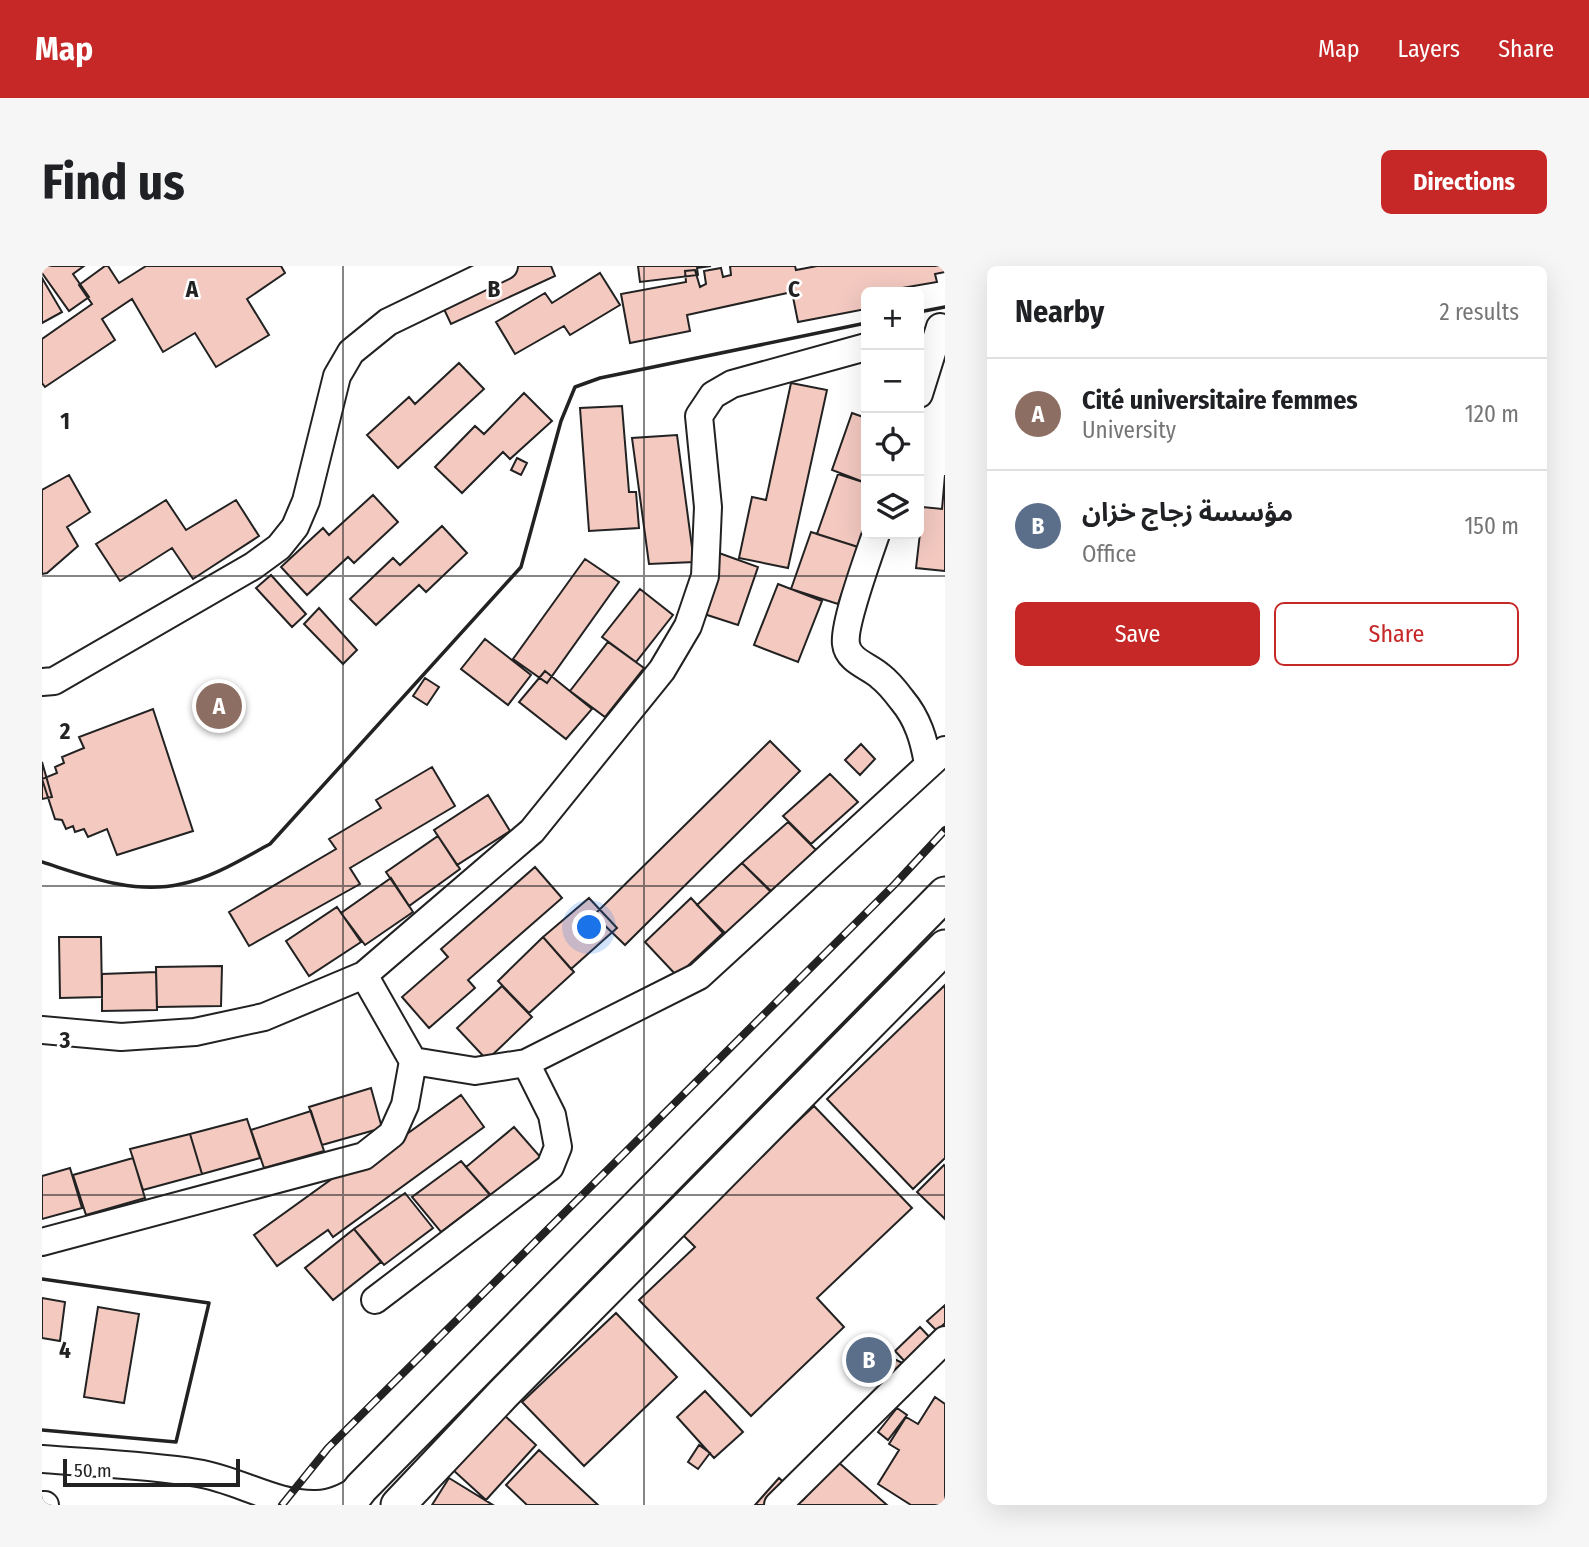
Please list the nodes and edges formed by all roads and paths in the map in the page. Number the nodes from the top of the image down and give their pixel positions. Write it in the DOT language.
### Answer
graph roads {
  1 [pos="504,266"];
  2 [pos="934,328"];
  3 [pos="861,348"];
  4 [pos="924,372"];
  5 [pos="874,539"];
  6 [pos="42,682"];
  7 [pos="937,757"];
  8 [pos="945,894"];
  9 [pos="945,947"];
  10 [pos="364,975"];
  11 [pos="42,1030"];
  12 [pos="413,1061"];
  13 [pos="527,1063"];
  14 [pos="42,1242"];
  15 [pos="374,1300"];
  16 [pos="945,1340"];
  17 [pos="42,1459"];
  18 [pos="355,1497"];
  19 [pos="398,1505"];
  20 [pos="778,1505"];
  1 -- 6 [label="street"];
  2 -- 4 [label="street"];
  3 -- 10 [label="street"];
  5 -- 7 [label="street"];
  7 -- 13 [label="street"];
  8 -- 18 [label="main road"];
  9 -- 19 [label="main road"];
  10 -- 11 [label="street"];
  10 -- 12 [label="street"];
  12 -- 13 [label="street"];
  12 -- 14 [label="street"];
  13 -- 15 [label="street"];
  16 -- 20 [label="street"];
  17 -- 18 [label="street"];
}
